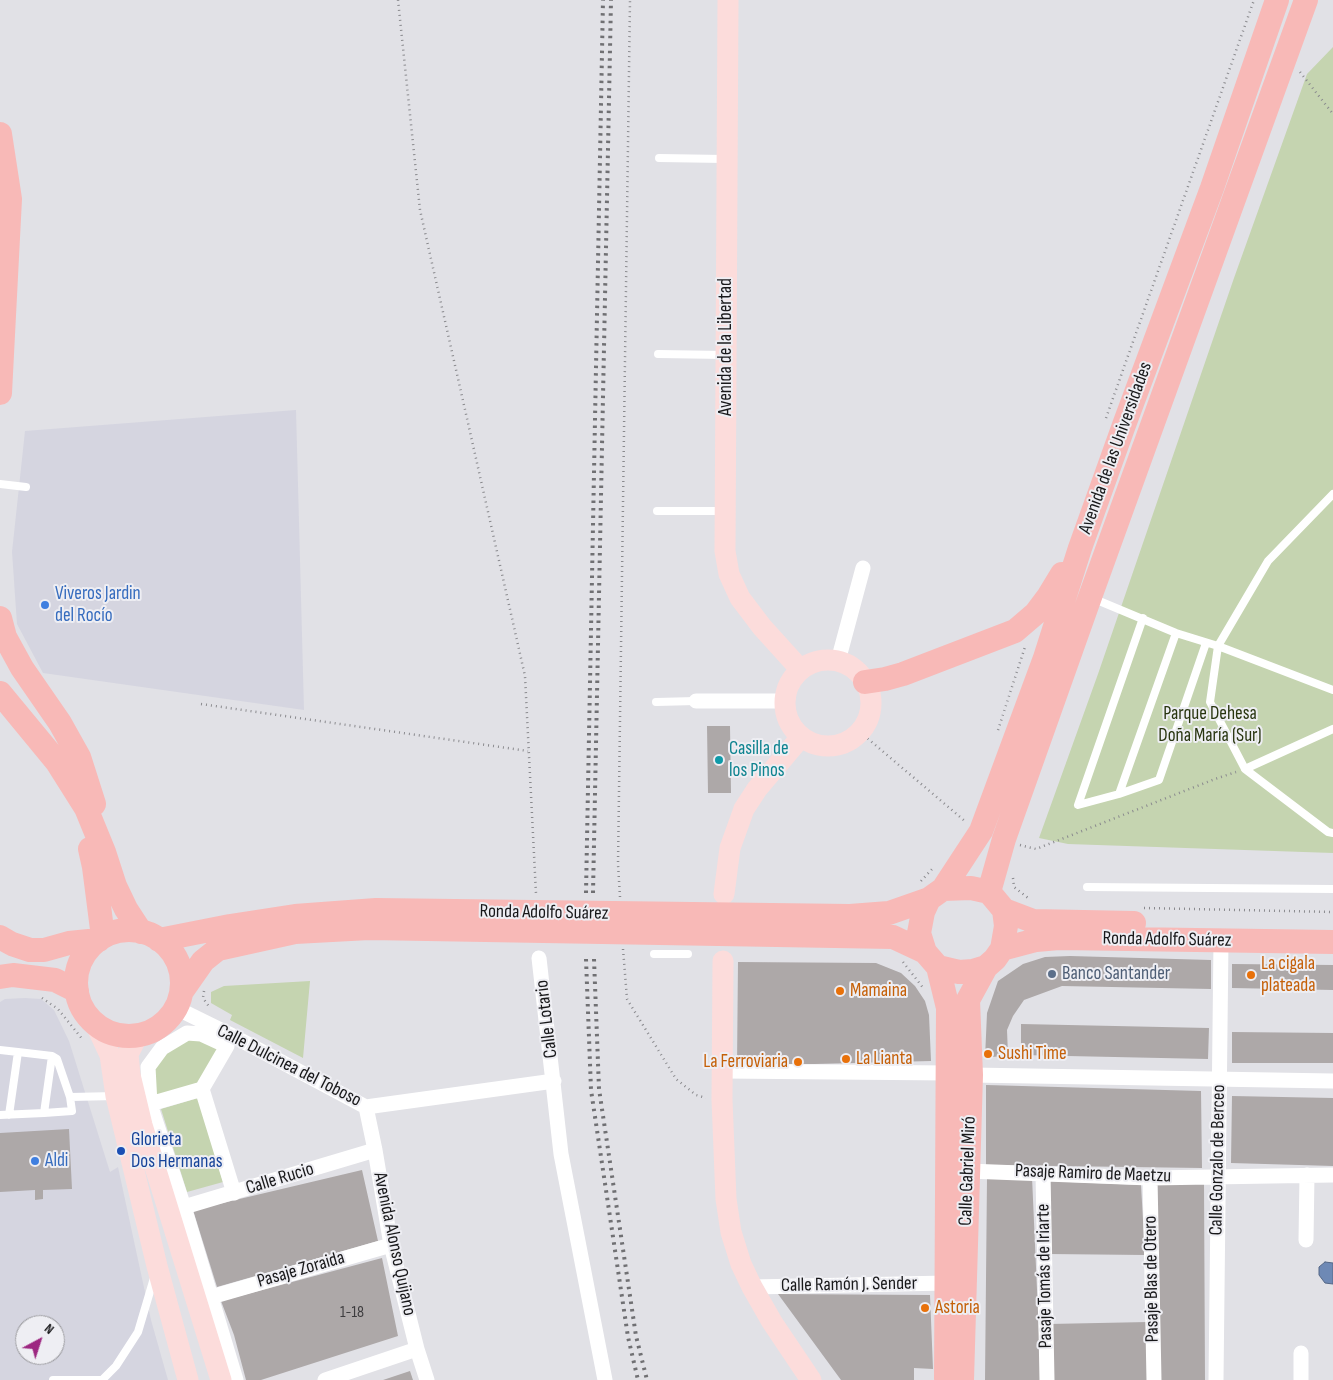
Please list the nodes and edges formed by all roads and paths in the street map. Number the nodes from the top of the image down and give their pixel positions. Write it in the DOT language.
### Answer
graph roads {
  1 [pos="398,0"];
  2 [pos="630,0"];
  3 [pos="728,0"];
  4 [pos="1254,0"];
  5 [pos="1278,0"];
  6 [pos="1306,0"];
  7 [pos="1296,68"];
  8 [pos="1333,114"];
  9 [pos="0,134"];
  10 [pos="659,158"];
  11 [pos="727,158"];
  12 [pos="6,269"];
  13 [pos="0,318"];
  14 [pos="658,354"];
  15 [pos="726,355"];
  16 [pos="0,393"];
  17 [pos="1106,418"];
  18 [pos="0,484"];
  19 [pos="26,487"];
  20 [pos="1333,494"];
  21 [pos="657,511"];
  22 [pos="724,511"];
  23 [pos="1080,548"];
  24 [pos="863,568"];
  25 [pos="1090,597"];
  26 [pos="0,618"];
  27 [pos="1143,618"];
  28 [pos="1176,633"];
  29 [pos="1027,640"];
  30 [pos="1206,643"];
  31 [pos="1218,646"];
  32 [pos="838,661"];
  33 [pos="800,669"];
  34 [pos="865,682"];
  35 [pos="1333,690"];
  36 [pos="0,693"];
  37 [pos="696,701"];
  38 [pos="784,701"];
  39 [pos="656,702"];
  40 [pos="200,704"];
  41 [pos="1333,729"];
  42 [pos="860,732"];
  43 [pos="997,732"];
  44 [pos="801,737"];
  45 [pos="529,751"];
  46 [pos="1245,769"];
  47 [pos="73,785"];
  48 [pos="1119,794"];
  49 [pos="966,822"];
  50 [pos="1333,833"];
  51 [pos="104,852"];
  52 [pos="1018,852"];
  53 [pos="939,862"];
  54 [pos="1012,873"];
  55 [pos="1087,887"];
  56 [pos="1333,889"];
  57 [pos="930,891"];
  58 [pos="989,892"];
  59 [pos="724,894"];
  60 [pos="536,898"];
  61 [pos="1034,904"];
  62 [pos="620,906"];
  63 [pos="1139,908"];
  64 [pos="1004,910"];
  65 [pos="1333,912"];
  66 [pos="511,921"];
  67 [pos="760,925"];
  68 [pos="1333,926"];
  69 [pos="150,936"];
  70 [pos="0,937"];
  71 [pos="101,939"];
  72 [pos="1222,940"];
  73 [pos="623,942"];
  74 [pos="1333,942"];
  75 [pos="1002,949"];
  76 [pos="654,954"];
  77 [pos="688,954"];
  78 [pos="900,957"];
  79 [pos="539,958"];
  80 [pos="931,960"];
  81 [pos="724,962"];
  82 [pos="986,967"];
  83 [pos="0,977"];
  84 [pos="77,991"];
  85 [pos="41,997"];
  86 [pos="179,1000"];
  87 [pos="947,1002"];
  88 [pos="96,1025"];
  89 [pos="138,1035"];
  90 [pos="88,1047"];
  91 [pos="0,1050"];
  92 [pos="18,1052"];
  93 [pos="52,1056"];
  94 [pos="723,1071"];
  95 [pos="959,1074"];
  96 [pos="1219,1079"];
  97 [pos="554,1081"];
  98 [pos="1333,1081"];
  99 [pos="202,1089"];
  100 [pos="116,1096"];
  101 [pos="70,1097"];
  102 [pos="722,1100"];
  103 [pos="150,1104"];
  104 [pos="366,1107"];
  105 [pos="44,1113"];
  106 [pos="0,1115"];
  107 [pos="9,1115"];
  108 [pos="375,1150"];
  109 [pos="968,1170"];
  110 [pos="1042,1173"];
  111 [pos="1307,1175"];
  112 [pos="1333,1175"];
  113 [pos="1218,1176"];
  114 [pos="1150,1178"];
  115 [pos="234,1193"];
  116 [pos="184,1207"];
  117 [pos="1306,1240"];
  118 [pos="391,1245"];
  119 [pos="157,1266"];
  120 [pos="947,1283"];
  121 [pos="752,1287"];
  122 [pos="211,1297"];
  123 [pos="417,1349"];
  124 [pos="1302,1353"];
  125 [pos="53,1380"];
  126 [pos="102,1380"];
  127 [pos="188,1380"];
  128 [pos="221,1380"];
  129 [pos="236,1380"];
  130 [pos="325,1380"];
  131 [pos="427,1380"];
  132 [pos="605,1380"];
  133 [pos="811,1380"];
  134 [pos="946,1380"];
  135 [pos="962,1380"];
  136 [pos="1047,1380"];
  137 [pos="1154,1380"];
  138 [pos="1216,1380"];
  139 [pos="1301,1380"];
  1 -- 45 [label="path"];
  2 -- 62 [label="path"];
  3 -- 11 [label="main road, Avenida de la Libertad"];
  4 -- 17 [label="path"];
  5 -- 23 [label="main road, Avenida de las Universidades"];
  6 -- 25 [label="main road, Avenida de las Universidades"];
  7 -- 8 [label="path"];
  9 -- 12 [label="main road"];
  10 -- 11 [label="lane"];
  11 -- 15 [label="main road, Avenida de la Libertad"];
  12 -- 13 [label="main road"];
  12 -- 16 [label="main road"];
  14 -- 15 [label="lane"];
  15 -- 22 [label="main road, Avenida de la Libertad"];
  18 -- 19 [label="lane"];
  20 -- 31 [label="lane"];
  21 -- 22 [label="lane"];
  22 -- 33 [label="main road, Avenida de la Libertad"];
  23 -- 34 [label="main road"];
  23 -- 57 [label="main road, Avenida de las Universidades"];
  24 -- 32 [label="street"];
  25 -- 27 [label="lane"];
  25 -- 58 [label="main road, Avenida de las Universidades"];
  26 -- 51 [label="main road"];
  27 -- 28 [label="lane"];
  27 -- 48 [label="lane"];
  28 -- 30 [label="lane"];
  28 -- 48 [label="lane"];
  29 -- 43 [label="path"];
  30 -- 31 [label="lane"];
  30 -- 48 [label="lane"];
  31 -- 35 [label="lane"];
  31 -- 46 [label="lane"];
  32 -- 33 [label="main road"];
  32 -- 34 [label="main road"];
  33 -- 38 [label="main road"];
  34 -- 42 [label="main road"];
  36 -- 47 [label="main road"];
  37 -- 38 [label="street"];
  37 -- 39 [label="lane"];
  38 -- 44 [label="main road"];
  40 -- 45 [label="path"];
  41 -- 46 [label="lane"];
  42 -- 44 [label="main road"];
  42 -- 49 [label="path"];
  44 -- 59 [label="main road"];
  45 -- 60 [label="path"];
  46 -- 50 [label="lane"];
  46 -- 52 [label="path"];
  47 -- 51 [label="main road"];
  47 -- 71 [label="main road"];
  51 -- 69 [label="main road"];
  53 -- 57 [label="path"];
  54 -- 61 [label="path"];
  55 -- 56 [label="lane"];
  57 -- 58 [label="main road"];
  57 -- 67 [label="main road, Ronda Adolfo Suárez"];
  57 -- 80 [label="main road"];
  58 -- 64 [label="main road"];
  63 -- 65 [label="path"];
  64 -- 68 [label="main road, Ronda Adolfo Suárez"];
  64 -- 75 [label="main road"];
  66 -- 67 [label="main road, Ronda Adolfo Suárez"];
  66 -- 69 [label="main road, Ronda Adolfo Suárez"];
  66 -- 86 [label="main road, Ronda Adolfo Suárez"];
  67 -- 80 [label="main road, Ronda Adolfo Suárez"];
  69 -- 71 [label="main road"];
  69 -- 86 [label="main road"];
  70 -- 71 [label="main road"];
  71 -- 84 [label="main road"];
  72 -- 74 [label="main road, Ronda Adolfo Suárez"];
  72 -- 75 [label="main road, Ronda Adolfo Suárez"];
  72 -- 96 [label="street, Calle Gonzalo de Berceo"];
  73 -- 102 [label="path"];
  75 -- 82 [label="main road"];
  76 -- 77 [label="lane"];
  78 -- 87 [label="path"];
  79 -- 97 [label="street, Calle Lotario"];
  80 -- 82 [label="main road"];
  80 -- 87 [label="main road, Calle Gabriel Miró"];
  81 -- 94 [label="main road"];
  82 -- 95 [label="main road, Calle Gabriel Miró"];
  83 -- 84 [label="main road"];
  84 -- 88 [label="main road"];
  85 -- 90 [label="path"];
  86 -- 89 [label="main road"];
  86 -- 104 [label="street, Calle Dulcinea del Toboso"];
  87 -- 95 [label="main road, Calle Gabriel Miró"];
  88 -- 89 [label="main road"];
  88 -- 100 [label="main road"];
  89 -- 128 [label="main road"];
  91 -- 92 [label="lane"];
  92 -- 93 [label="lane"];
  92 -- 107 [label="lane"];
  93 -- 101 [label="lane"];
  93 -- 105 [label="lane"];
  94 -- 95 [label="street"];
  94 -- 102 [label="main road"];
  95 -- 96 [label="street"];
  95 -- 109 [label="main road, Calle Gabriel Miró"];
  95 -- 120 [label="main road, Calle Gabriel Miró"];
  96 -- 98 [label="street"];
  96 -- 113 [label="street, Calle Gonzalo de Berceo"];
  97 -- 104 [label="street, Calle Dulcinea del Toboso"];
  97 -- 132 [label="street, Calle Lotario"];
  99 -- 103 [label="street"];
  99 -- 103 [label="street"];
  99 -- 115 [label="street"];
  100 -- 101 [label="lane"];
  100 -- 119 [label="main road"];
  101 -- 105 [label="lane"];
  102 -- 121 [label="main road"];
  103 -- 116 [label="street"];
  104 -- 108 [label="street, Avenida Alonso Quijano"];
  105 -- 107 [label="lane"];
  106 -- 107 [label="lane"];
  108 -- 115 [label="street, Calle Rucio"];
  108 -- 118 [label="street, Avenida Alonso Quijano"];
  109 -- 110 [label="street, Pasaje Ramiro de Maetzu"];
  109 -- 135 [label="main road, Calle Gabriel Miró"];
  110 -- 114 [label="street, Pasaje Ramiro de Maetzu"];
  110 -- 136 [label="street, Pasaje Tomás de Iriarte"];
  111 -- 112 [label="street, Pasaje Ramiro de Maetzu"];
  111 -- 113 [label="street, Pasaje Ramiro de Maetzu"];
  111 -- 117 [label="street"];
  113 -- 114 [label="street, Pasaje Ramiro de Maetzu"];
  113 -- 138 [label="street, Calle Gonzalo de Berceo"];
  114 -- 137 [label="street, Pasaje Blas de Otero"];
  115 -- 116 [label="street, Calle Rucio"];
  116 -- 122 [label="street"];
  118 -- 122 [label="street, Pasaje Zoraida"];
  118 -- 123 [label="street, Avenida Alonso Quijano"];
  119 -- 126 [label="lane"];
  119 -- 127 [label="main road"];
  120 -- 121 [label="street, Calle Ramón J. Sender"];
  120 -- 134 [label="main road, Calle Gabriel Miró"];
  121 -- 133 [label="main road"];
  122 -- 129 [label="street"];
  123 -- 130 [label="street"];
  123 -- 131 [label="street, Avenida Alonso Quijano"];
  124 -- 139 [label="street"];
  125 -- 126 [label="lane"];
}
